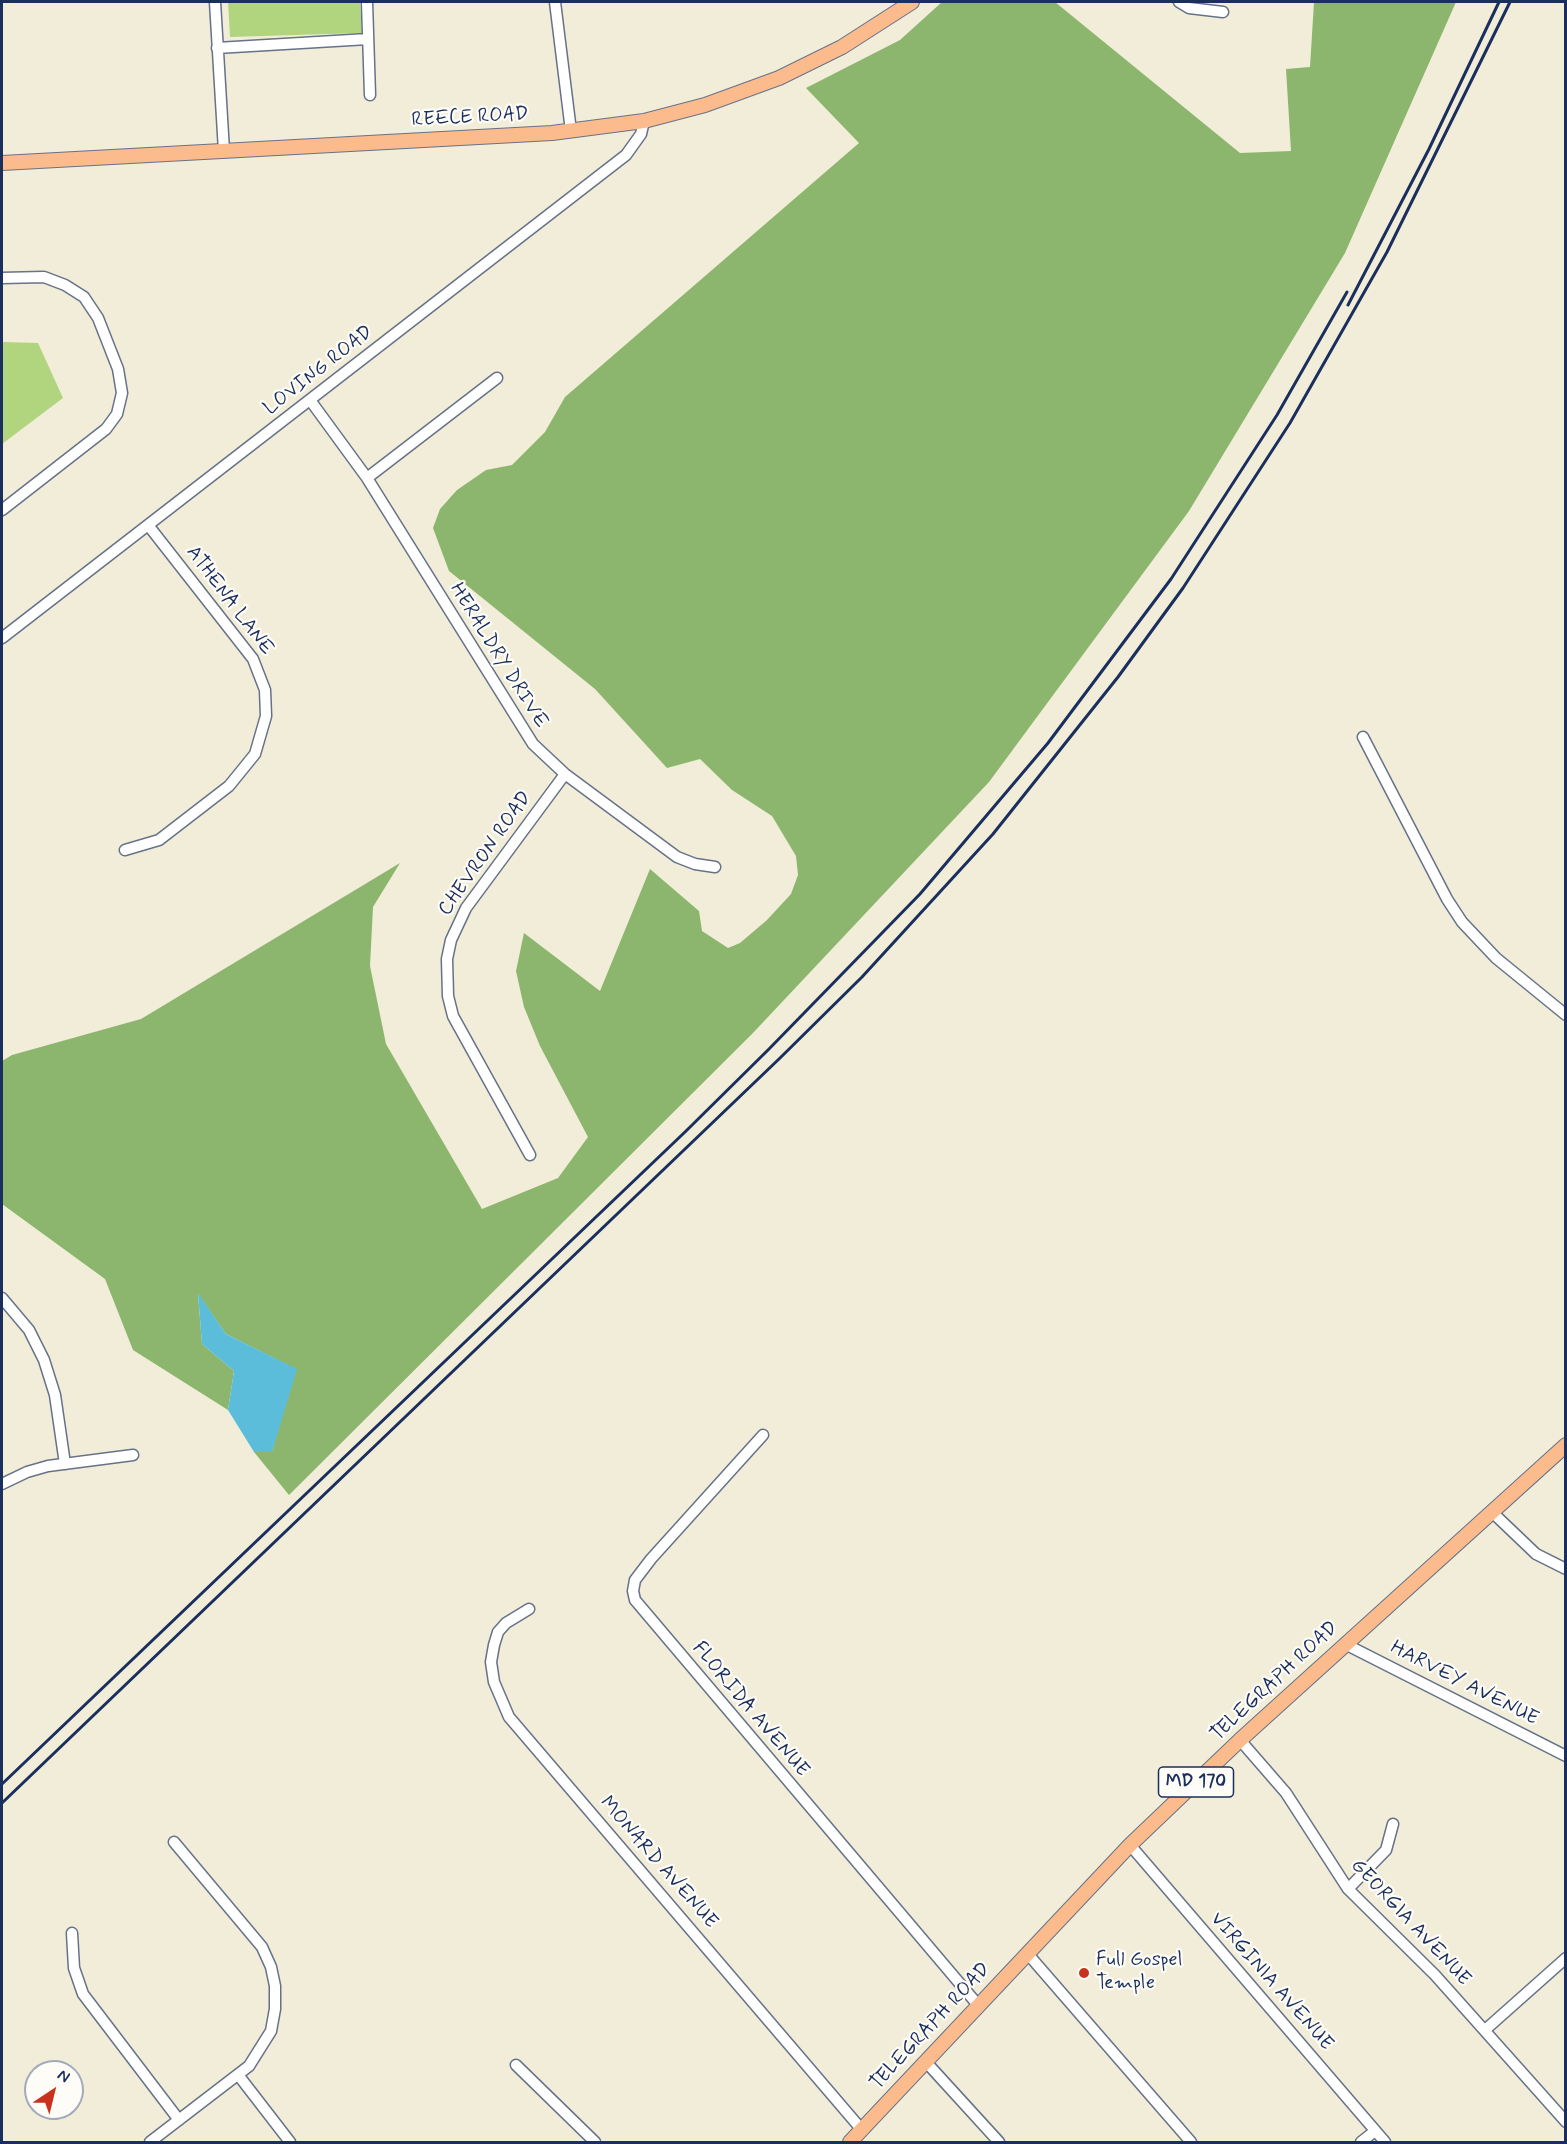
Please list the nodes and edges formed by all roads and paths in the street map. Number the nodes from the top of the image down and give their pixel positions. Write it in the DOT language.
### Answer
graph roads {
  1 [pos="216,2"];
  2 [pos="367,2"];
  3 [pos="555,2"];
  4 [pos="912,2"];
  5 [pos="1179,2"];
  6 [pos="1223,12"];
  7 [pos="368,39"];
  8 [pos="217,48"];
  9 [pos="370,95"];
  10 [pos="644,121"];
  11 [pos="571,131"];
  12 [pos="224,151"];
  13 [pos="2,163"];
  14 [pos="2,278"];
  15 [pos="497,378"];
  16 [pos="310,400"];
  17 [pos="367,478"];
  18 [pos="2,510"];
  19 [pos="148,525"];
  20 [pos="2,638"];
  21 [pos="1363,737"];
  22 [pos="565,774"];
  23 [pos="125,850"];
  24 [pos="715,867"];
  25 [pos="1566,1015"];
  26 [pos="530,1155"];
  27 [pos="2,1298"];
  28 [pos="763,1435"];
  29 [pos="1566,1445"];
  30 [pos="133,1455"];
  31 [pos="65,1464"];
  32 [pos="2,1484"];
  33 [pos="1492,1512"];
  34 [pos="1566,1569"];
  35 [pos="529,1609"];
  36 [pos="1345,1644"];
  37 [pos="1240,1740"];
  38 [pos="1566,1756"];
  39 [pos="1392,1824"];
  40 [pos="174,1842"];
  41 [pos="1130,1845"];
  42 [pos="1348,1889"];
  43 [pos="72,1933"];
  44 [pos="1027,1953"];
  45 [pos="1566,1958"];
  46 [pos="978,2006"];
  47 [pos="1485,2030"];
  48 [pos="926,2062"];
  49 [pos="516,2065"];
  50 [pos="239,2076"];
  51 [pos="179,2120"];
  52 [pos="1566,2122"];
  53 [pos="862,2130"];
  54 [pos="1374,2131"];
  55 [pos="150,2142"];
  56 [pos="290,2142"];
  57 [pos="595,2142"];
  58 [pos="850,2142"];
  59 [pos="999,2142"];
  60 [pos="1191,2142"];
  61 [pos="1361,2142"];
  62 [pos="1385,2142"];
  1 -- 8 [label="street"];
  2 -- 7 [label="street"];
  3 -- 11 [label="street"];
  4 -- 10 [label="main road, REECE ROAD"];
  5 -- 6 [label="street"];
  7 -- 8 [label="street"];
  7 -- 9 [label="street"];
  8 -- 12 [label="street"];
  10 -- 11 [label="main road, REECE ROAD"];
  10 -- 16 [label="street, LOVING ROAD"];
  11 -- 12 [label="main road, REECE ROAD"];
  12 -- 13 [label="main road, REECE ROAD"];
  14 -- 18 [label="street"];
  15 -- 17 [label="street"];
  16 -- 17 [label="street, HERALDRY DRIVE"];
  16 -- 19 [label="street, LOVING ROAD"];
  17 -- 22 [label="street, HERALDRY DRIVE"];
  19 -- 20 [label="street, LOVING ROAD"];
  19 -- 23 [label="street, ATHENA LANE"];
  21 -- 25 [label="street"];
  22 -- 24 [label="street, HERALDRY DRIVE"];
  22 -- 26 [label="street, CHEVRON ROAD"];
  27 -- 31 [label="street"];
  28 -- 46 [label="street, FLORIDA AVENUE"];
  29 -- 33 [label="main road, TELEGRAPH ROAD / MD 170"];
  30 -- 31 [label="street"];
  31 -- 32 [label="street"];
  33 -- 34 [label="street"];
  33 -- 36 [label="main road, TELEGRAPH ROAD / MD 170"];
  35 -- 53 [label="street, MONARD AVENUE"];
  36 -- 37 [label="main road, TELEGRAPH ROAD / MD 170"];
  36 -- 38 [label="street, HARVEY AVENUE"];
  37 -- 41 [label="main road, TELEGRAPH ROAD / MD 170"];
  37 -- 42 [label="street, GEORGIA AVENUE"];
  39 -- 42 [label="street"];
  40 -- 50 [label="street"];
  41 -- 44 [label="main road, TELEGRAPH ROAD / MD 170"];
  41 -- 54 [label="street, VIRGINIA AVENUE"];
  42 -- 47 [label="street, GEORGIA AVENUE"];
  43 -- 51 [label="street"];
  44 -- 46 [label="main road, TELEGRAPH ROAD / MD 170"];
  44 -- 60 [label="street"];
  45 -- 47 [label="street"];
  46 -- 48 [label="main road, TELEGRAPH ROAD / MD 170"];
  47 -- 52 [label="street, GEORGIA AVENUE"];
  48 -- 53 [label="main road, TELEGRAPH ROAD / MD 170"];
  48 -- 59 [label="street"];
  49 -- 57 [label="street"];
  50 -- 51 [label="street"];
  50 -- 56 [label="street"];
  51 -- 55 [label="street"];
  53 -- 58 [label="main road, TELEGRAPH ROAD / MD 170"];
  54 -- 61 [label="street"];
  54 -- 62 [label="street, VIRGINIA AVENUE"];
}
